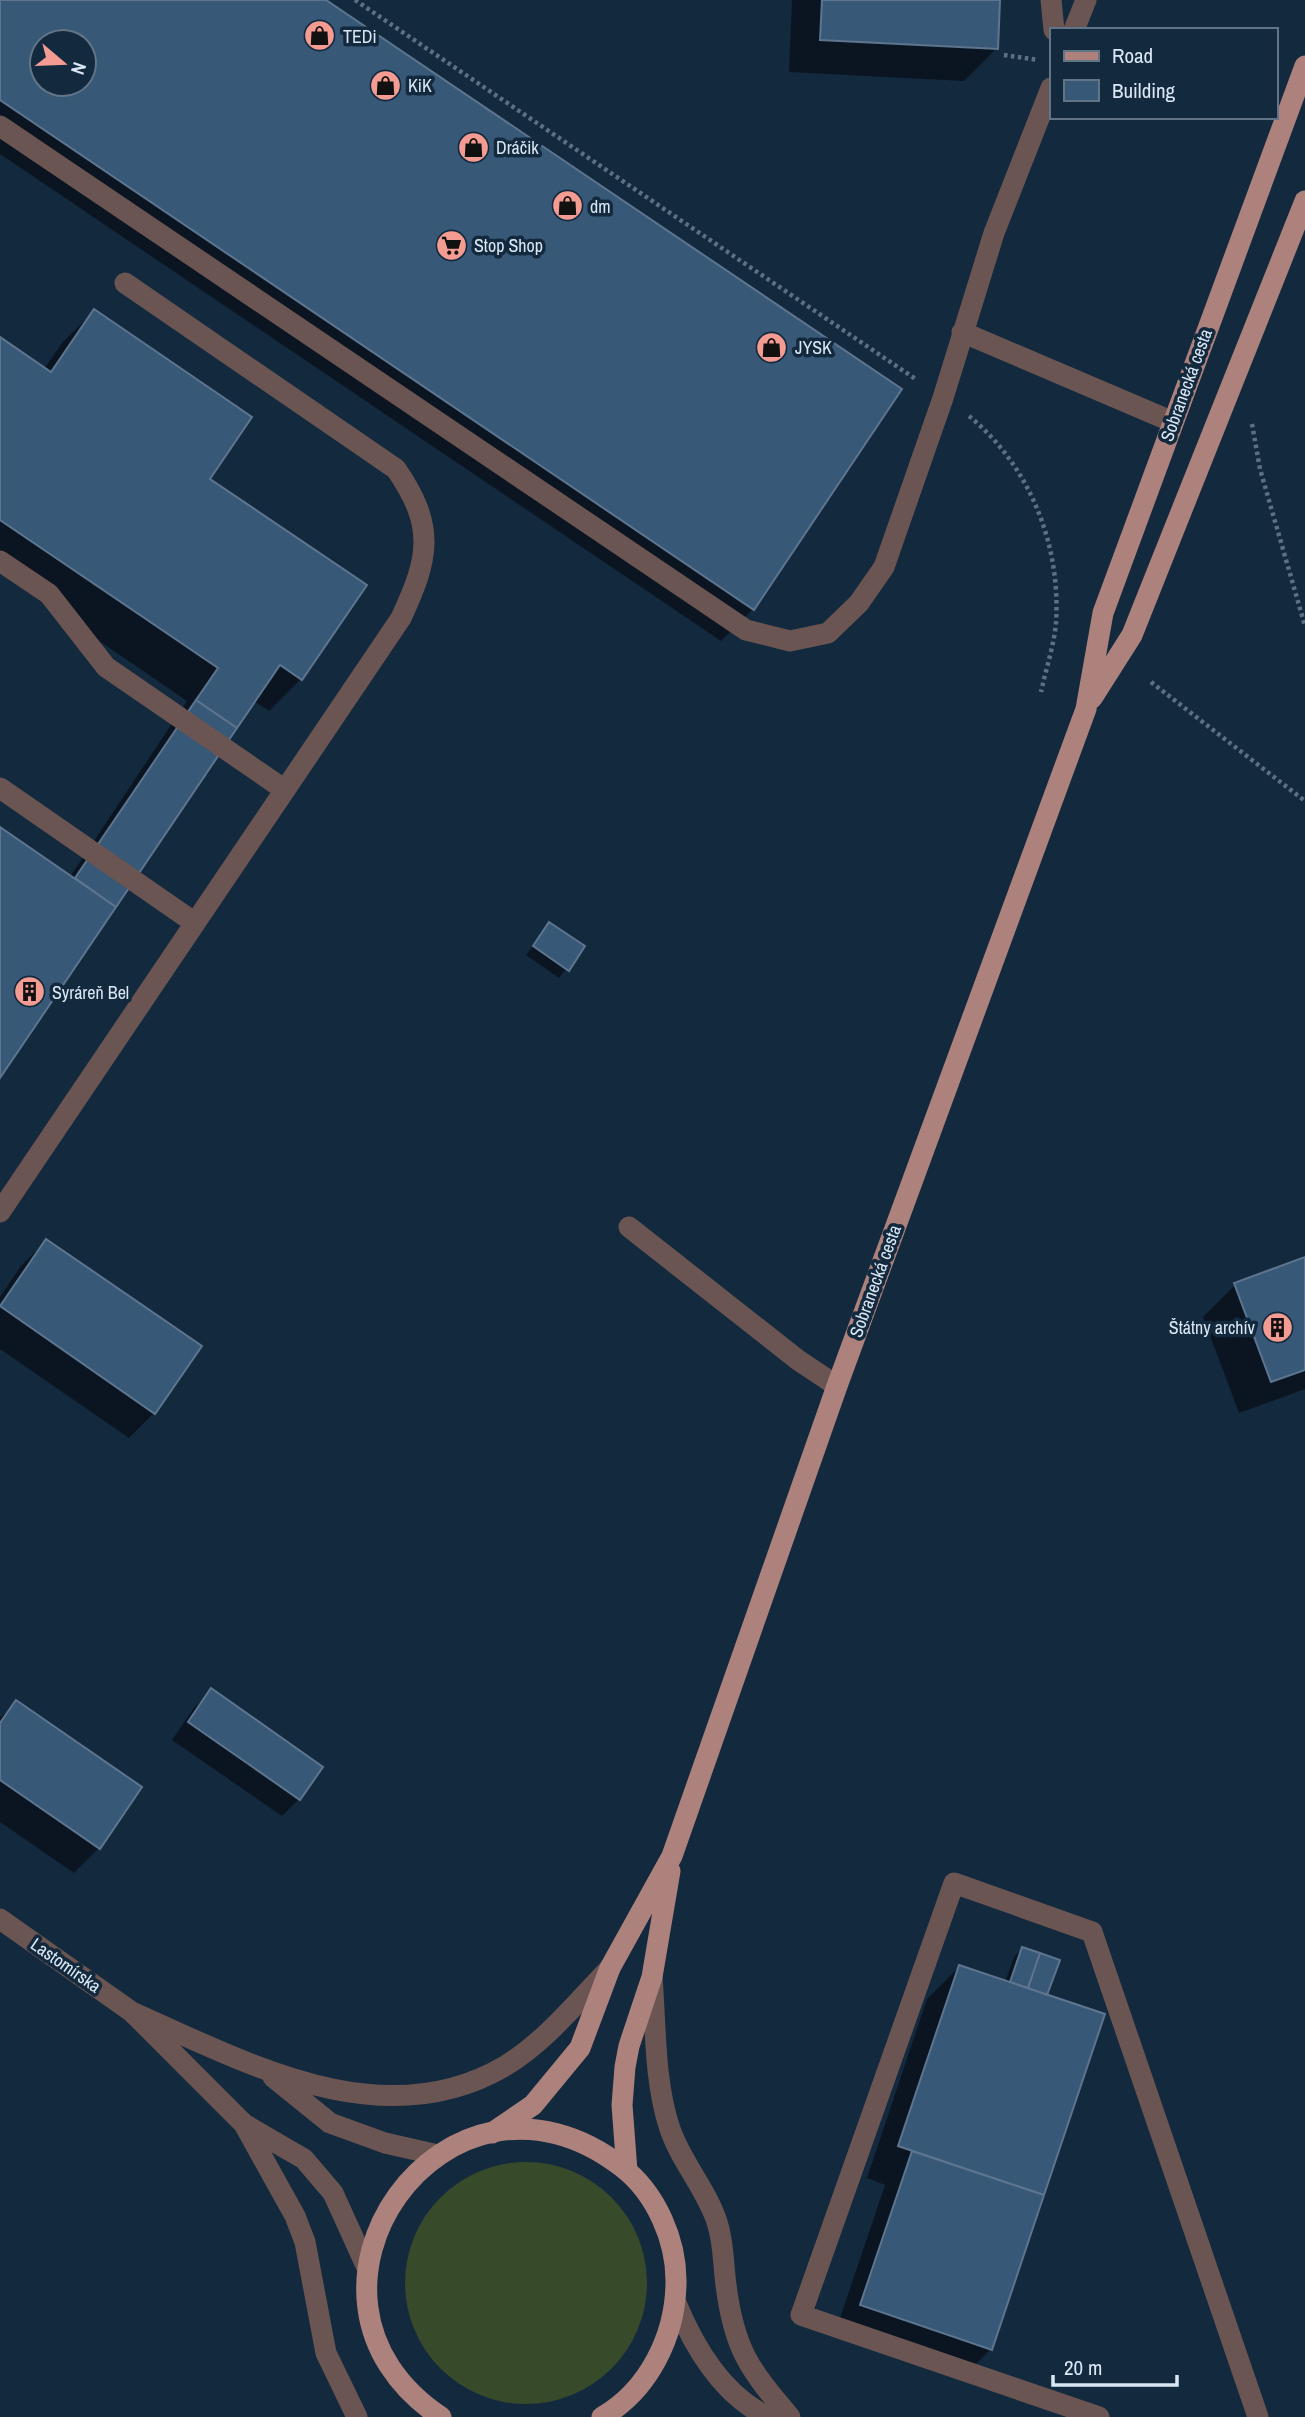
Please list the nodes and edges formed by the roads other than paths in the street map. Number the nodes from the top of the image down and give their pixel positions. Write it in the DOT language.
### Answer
graph roads {
  1 [pos="1051,0"];
  2 [pos="1086,0"];
  3 [pos="1054,28"];
  4 [pos="1075,28"];
  5 [pos="1305,66"];
  6 [pos="1050,91"];
  7 [pos="0,126"];
  8 [pos="1305,201"];
  9 [pos="125,283"];
  10 [pos="962,332"];
  11 [pos="1173,422"];
  12 [pos="0,561"];
  13 [pos="1086,709"];
  14 [pos="0,788"];
  15 [pos="285,790"];
  16 [pos="195,923"];
  17 [pos="0,1212"];
  18 [pos="629,1227"];
  19 [pos="837,1386"];
  20 [pos="672,1856"];
  21 [pos="0,1919"];
  22 [pos="610,1968"];
  23 [pos="652,1978"];
  24 [pos="132,2012"];
  25 [pos="269,2073"];
  26 [pos="244,2124"];
  27 [pos="492,2133"];
  28 [pos="438,2155"];
  29 [pos="627,2171"];
  30 [pos="368,2270"];
  31 [pos="676,2303"];
  32 [pos="410,2392"];
  33 [pos="612,2416"];
  34 [pos="357,2417"];
  35 [pos="415,2417"];
  36 [pos="441,2417"];
  37 [pos="768,2417"];
  38 [pos="790,2417"];
  39 [pos="1099,2417"];
  40 [pos="1258,2417"];
  1 -- 3 [label="street"];
  2 -- 4 [label="street"];
  5 -- 11 [label="main road, Sobranecká cesta"];
  6 -- 10 [label="street"];
  7 -- 10 [label="street"];
  8 -- 13 [label="main road, Sobranecká cesta"];
  9 -- 15 [label="street"];
  10 -- 11 [label="street"];
  11 -- 13 [label="main road, Sobranecká cesta"];
  12 -- 15 [label="street"];
  13 -- 19 [label="main road, Sobranecká cesta"];
  14 -- 16 [label="street"];
  15 -- 16 [label="street"];
  16 -- 17 [label="street"];
  18 -- 19 [label="street"];
  19 -- 20 [label="main road, Sobranecká cesta"];
  20 -- 22 [label="main road"];
  20 -- 23 [label="main road"];
  21 -- 24 [label="street, Lastomírska"];
  22 -- 25 [label="street"];
  22 -- 27 [label="main road"];
  23 -- 29 [label="main road"];
  23 -- 38 [label="street"];
  24 -- 25 [label="street"];
  24 -- 26 [label="street"];
  25 -- 28 [label="street"];
  26 -- 30 [label="street"];
  26 -- 34 [label="street"];
  27 -- 28 [label="main road"];
  27 -- 29 [label="main road"];
  28 -- 30 [label="main road"];
  29 -- 31 [label="main road"];
  30 -- 32 [label="main road"];
  31 -- 33 [label="main road"];
  31 -- 37 [label="street"];
  32 -- 35 [label="main road"];
  32 -- 36 [label="main road"];
  39 -- 40 [label="street"];
}
